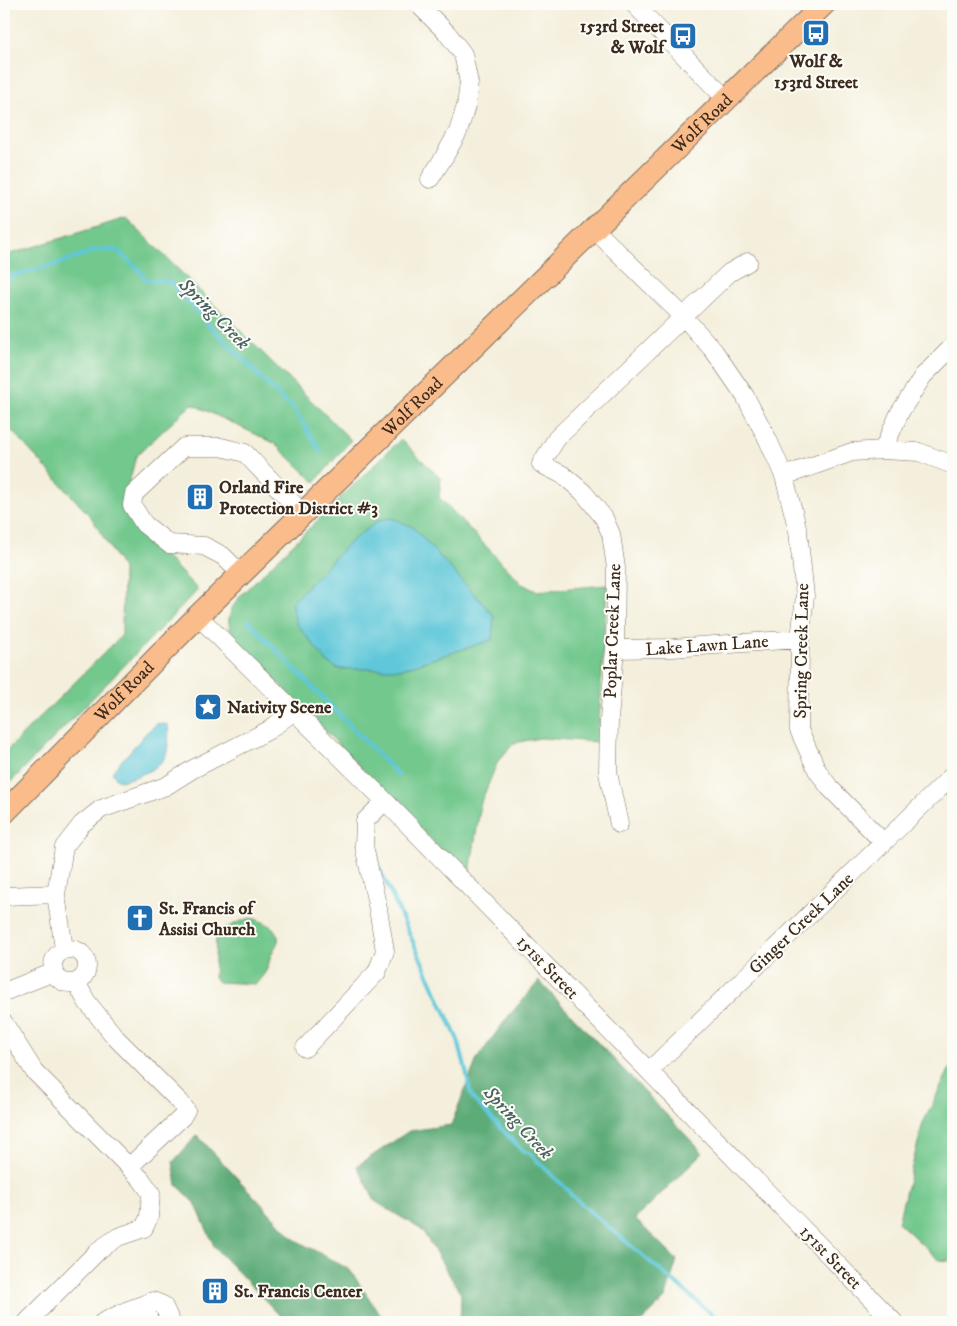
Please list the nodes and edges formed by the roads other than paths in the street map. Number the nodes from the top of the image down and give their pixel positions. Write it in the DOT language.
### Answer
graph roads {
  1 [pos="418,4"];
  2 [pos="634,4"];
  3 [pos="824,4"];
  4 [pos="726,99"];
  5 [pos="430,179"];
  6 [pos="594,228"];
  7 [pos="748,262"];
  8 [pos="683,316"];
  9 [pos="953,346"];
  10 [pos="884,450"];
  11 [pos="953,465"];
  12 [pos="784,476"];
  13 [pos="302,514"];
  14 [pos="241,574"];
  15 [pos="198,616"];
  16 [pos="800,639"];
  17 [pos="615,650"];
  18 [pos="294,711"];
  19 [pos="953,776"];
  20 [pos="385,801"];
  21 [pos="4,813"];
  22 [pos="619,824"];
  23 [pos="884,842"];
  24 [pos="56,894"];
  25 [pos="4,896"];
  26 [pos="64,949"];
  27 [pos="54,972"];
  28 [pos="76,982"];
  29 [pos="4,992"];
  30 [pos="4,1023"];
  31 [pos="305,1048"];
  32 [pos="649,1071"];
  33 [pos="135,1173"];
  34 [pos="143,1305"];
  35 [pos="27,1322"];
  36 [pos="103,1322"];
  37 [pos="150,1322"];
  38 [pos="171,1322"];
  39 [pos="894,1322"];
  1 -- 5 [label="street"];
  2 -- 4 [label="street"];
  3 -- 4 [label="main road, Wolf Road"];
  4 -- 6 [label="main road, Wolf Road"];
  6 -- 8 [label="street, Spring Creek Lane"];
  6 -- 13 [label="main road, Wolf Road"];
  7 -- 8 [label="street"];
  8 -- 12 [label="street, Spring Creek Lane"];
  8 -- 17 [label="street, Poplar Creek Lane"];
  9 -- 10 [label="street"];
  10 -- 11 [label="street"];
  10 -- 12 [label="street"];
  12 -- 16 [label="street, Spring Creek Lane"];
  13 -- 14 [label="main road, Wolf Road"];
  13 -- 14 [label="street"];
  14 -- 15 [label="main road, Wolf Road"];
  15 -- 18 [label="street, 151st Street"];
  15 -- 21 [label="main road, Wolf Road"];
  16 -- 17 [label="street, Lake Lawn Lane"];
  16 -- 23 [label="street, Spring Creek Lane"];
  17 -- 22 [label="street, Poplar Creek Lane"];
  18 -- 20 [label="street, 151st Street"];
  18 -- 24 [label="street"];
  19 -- 23 [label="street, Ginger Creek Lane"];
  20 -- 31 [label="street"];
  20 -- 32 [label="street, 151st Street"];
  23 -- 32 [label="street, Ginger Creek Lane"];
  24 -- 25 [label="street"];
  24 -- 26 [label="street"];
  26 -- 27 [label="street"];
  26 -- 28 [label="street"];
  27 -- 28 [label="street"];
  27 -- 29 [label="street"];
  28 -- 33 [label="street"];
  30 -- 33 [label="street"];
  32 -- 39 [label="street, 151st Street"];
  33 -- 35 [label="street"];
  34 -- 36 [label="street"];
  34 -- 37 [label="street"];
  34 -- 38 [label="street"];
}
